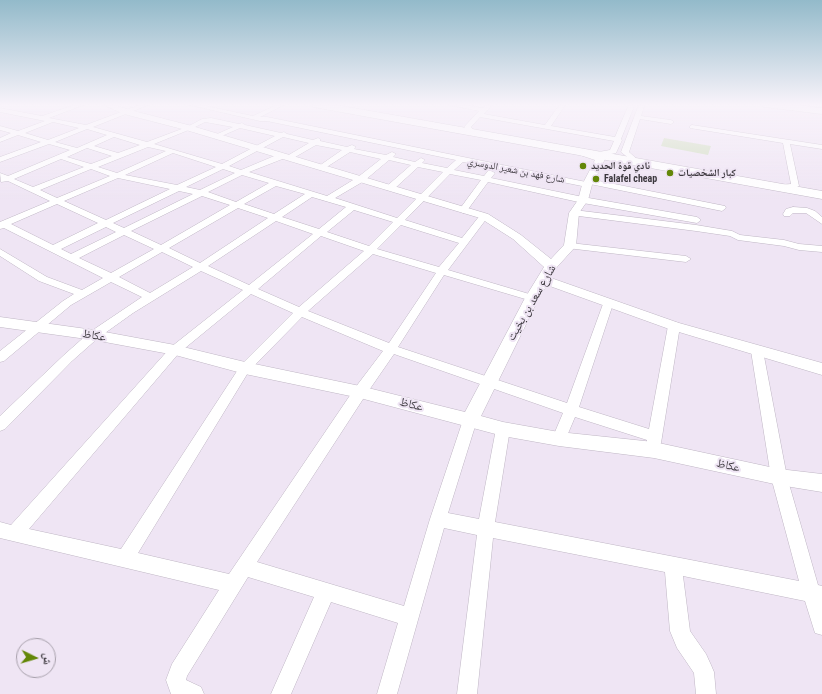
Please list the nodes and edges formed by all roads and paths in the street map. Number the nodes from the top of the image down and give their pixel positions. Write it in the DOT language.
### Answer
graph roads {
  1 [pos="10,136"];
  2 [pos="30,136"];
  3 [pos="62,136"];
  4 [pos="111,136"];
  5 [pos="119,136"];
  6 [pos="166,136"];
  7 [pos="218,136"];
  8 [pos="279,136"];
  9 [pos="289,136"];
  10 [pos="323,136"];
  11 [pos="352,136"];
  12 [pos="487,136"];
  13 [pos="599,136"];
  14 [pos="620,136"];
  15 [pos="630,136"];
  16 [pos="755,136"];
  17 [pos="365,139"];
  18 [pos="0,140"];
  19 [pos="619,140"];
  20 [pos="786,141"];
  21 [pos="48,142"];
  22 [pos="315,142"];
  23 [pos="145,144"];
  24 [pos="87,146"];
  25 [pos="402,147"];
  26 [pos="822,147"];
  27 [pos="257,148"];
  28 [pos="349,149"];
  29 [pos="77,150"];
  30 [pos="173,151"];
  31 [pos="429,153"];
  32 [pos="583,153"];
  33 [pos="596,155"];
  34 [pos="119,156"];
  35 [pos="61,157"];
  36 [pos="286,157"];
  37 [pos="388,158"];
  38 [pos="0,160"];
  39 [pos="461,160"];
  40 [pos="635,161"];
  41 [pos="417,164"];
  42 [pos="222,166"];
  43 [pos="496,166"];
  44 [pos="91,167"];
  45 [pos="322,168"];
  46 [pos="448,171"];
  47 [pos="242,172"];
  48 [pos="116,175"];
  49 [pos="3,179"];
  50 [pos="486,179"];
  51 [pos="361,180"];
  52 [pos="275,183"];
  53 [pos="588,183"];
  54 [pos="180,187"];
  55 [pos="782,187"];
  56 [pos="390,188"];
  57 [pos="34,190"];
  58 [pos="202,193"];
  59 [pos="311,194"];
  60 [pos="822,194"];
  61 [pos="422,198"];
  62 [pos="328,199"];
  63 [pos="56,200"];
  64 [pos="583,200"];
  65 [pos="239,204"];
  66 [pos="352,206"];
  67 [pos="722,208"];
  68 [pos="463,210"];
  69 [pos="574,213"];
  70 [pos="787,214"];
  71 [pos="484,216"];
  72 [pos="276,217"];
  73 [pos="697,220"];
  74 [pos="822,221"];
  75 [pos="105,222"];
  76 [pos="399,222"];
  77 [pos="2,225"];
  78 [pos="126,232"];
  79 [pos="320,232"];
  80 [pos="463,241"];
  81 [pos="570,246"];
  82 [pos="162,248"];
  83 [pos="53,249"];
  84 [pos="822,249"];
  85 [pos="371,250"];
  86 [pos="0,252"];
  87 [pos="71,258"];
  88 [pos="686,259"];
  89 [pos="202,266"];
  90 [pos="551,266"];
  91 [pos="441,272"];
  92 [pos="111,278"];
  93 [pos="544,280"];
  94 [pos="250,288"];
  95 [pos="83,294"];
  96 [pos="150,297"];
  97 [pos="532,298"];
  98 [pos="608,304"];
  99 [pos="300,312"];
  100 [pos="0,322"];
  101 [pos="674,326"];
  102 [pos="36,328"];
  103 [pos="94,335"];
  104 [pos="391,349"];
  105 [pos="175,350"];
  106 [pos="757,351"];
  107 [pos="0,358"];
  108 [pos="245,368"];
  109 [pos="822,369"];
  110 [pos="488,382"];
  111 [pos="360,392"];
  112 [pos="571,410"];
  113 [pos="470,420"];
  114 [pos="0,425"];
  115 [pos="503,430"];
  116 [pos="559,439"];
  117 [pos="654,443"];
  118 [pos="779,477"];
  119 [pos="822,483"];
  120 [pos="438,519"];
  121 [pos="486,528"];
  122 [pos="8,531"];
  123 [pos="125,558"];
  124 [pos="673,565"];
  125 [pos="244,567"];
  126 [pos="234,584"];
  127 [pos="326,592"];
  128 [pos="816,593"];
  129 [pos="410,617"];
  130 [pos="822,626"];
  131 [pos="194,694"];
  132 [pos="281,694"];
  133 [pos="387,694"];
  134 [pos="467,694"];
  135 [pos="706,694"];
  1 -- 18 [label="street"];
  2 -- 21 [label="street"];
  3 -- 21 [label="street"];
  4 -- 24 [label="street"];
  5 -- 23 [label="street"];
  6 -- 23 [label="street"];
  7 -- 27 [label="street"];
  8 -- 27 [label="street"];
  9 -- 22 [label="street"];
  10 -- 22 [label="street"];
  11 -- 17 [label="street, شارع فهد بن شعير الدوسري"];
  12 -- 32 [label="main road"];
  13 -- 19 [label="street"];
  14 -- 19 [label="street"];
  15 -- 40 [label="street"];
  16 -- 20 [label="street"];
  17 -- 25 [label="street, شارع فهد بن شعير الدوسري"];
  17 -- 28 [label="street"];
  19 -- 33 [label="street"];
  20 -- 26 [label="street"];
  20 -- 55 [label="street"];
  21 -- 29 [label="street"];
  21 -- 38 [label="street"];
  22 -- 28 [label="street"];
  22 -- 36 [label="street"];
  23 -- 30 [label="street"];
  23 -- 34 [label="street"];
  24 -- 29 [label="street"];
  24 -- 34 [label="street"];
  25 -- 31 [label="street, شارع فهد بن شعير الدوسري"];
  25 -- 37 [label="street"];
  27 -- 36 [label="street"];
  27 -- 42 [label="street"];
  28 -- 37 [label="street"];
  28 -- 45 [label="street"];
  29 -- 35 [label="street"];
  30 -- 42 [label="street"];
  30 -- 48 [label="street"];
  31 -- 39 [label="street, شارع فهد بن شعير الدوسري"];
  31 -- 41 [label="street"];
  32 -- 33 [label="main road"];
  32 -- 53 [label="street"];
  33 -- 40 [label="main road"];
  34 -- 44 [label="street"];
  35 -- 44 [label="street"];
  35 -- 49 [label="street"];
  36 -- 45 [label="street"];
  36 -- 47 [label="street"];
  37 -- 41 [label="street"];
  37 -- 51 [label="street"];
  39 -- 43 [label="street, شارع فهد بن شعير الدوسري"];
  39 -- 46 [label="street"];
  40 -- 55 [label="main road"];
  41 -- 46 [label="street"];
  41 -- 56 [label="street"];
  42 -- 47 [label="street"];
  42 -- 54 [label="street"];
  43 -- 50 [label="street"];
  43 -- 53 [label="street, شارع فهد بن شعير الدوسري"];
  44 -- 48 [label="street"];
  44 -- 57 [label="street"];
  45 -- 51 [label="street"];
  46 -- 50 [label="street"];
  46 -- 61 [label="street"];
  47 -- 52 [label="street"];
  47 -- 58 [label="street"];
  48 -- 54 [label="street"];
  48 -- 63 [label="street"];
  49 -- 57 [label="street"];
  50 -- 64 [label="street"];
  50 -- 68 [label="street"];
  51 -- 56 [label="street"];
  51 -- 62 [label="street"];
  52 -- 59 [label="street"];
  52 -- 65 [label="street"];
  53 -- 64 [label="street"];
  53 -- 67 [label="street, شارع فهد بن شعير الدوسري"];
  54 -- 58 [label="street"];
  54 -- 75 [label="street"];
  55 -- 60 [label="main road"];
  56 -- 61 [label="street"];
  57 -- 63 [label="street"];
  58 -- 65 [label="street"];
  58 -- 78 [label="street"];
  59 -- 62 [label="street"];
  59 -- 72 [label="street"];
  61 -- 68 [label="street"];
  61 -- 76 [label="street"];
  62 -- 66 [label="street"];
  63 -- 75 [label="street"];
  63 -- 77 [label="street"];
  64 -- 69 [label="street"];
  64 -- 73 [label="street"];
  65 -- 72 [label="street"];
  65 -- 82 [label="street"];
  66 -- 76 [label="street"];
  66 -- 79 [label="street"];
  68 -- 71 [label="street"];
  69 -- 81 [label="street"];
  69 -- 84 [label="street"];
  70 -- 74 [label="street"];
  71 -- 80 [label="street"];
  71 -- 90 [label="street"];
  72 -- 79 [label="street"];
  72 -- 89 [label="street"];
  75 -- 78 [label="street"];
  75 -- 83 [label="street"];
  76 -- 80 [label="street"];
  76 -- 85 [label="street"];
  77 -- 83 [label="street"];
  78 -- 82 [label="street"];
  78 -- 87 [label="street"];
  79 -- 85 [label="street"];
  79 -- 94 [label="street"];
  80 -- 91 [label="street"];
  81 -- 88 [label="street"];
  81 -- 90 [label="street, شارع سعد بن بخيت"];
  82 -- 89 [label="street"];
  82 -- 92 [label="street"];
  83 -- 87 [label="street"];
  85 -- 91 [label="street"];
  85 -- 99 [label="street"];
  86 -- 95 [label="street"];
  87 -- 92 [label="street"];
  89 -- 94 [label="street"];
  89 -- 96 [label="street"];
  90 -- 93 [label="street, شارع سعد بن بخيت"];
  91 -- 97 [label="street"];
  91 -- 104 [label="street"];
  92 -- 95 [label="street"];
  92 -- 96 [label="street"];
  93 -- 97 [label="street, شارع سعد بن بخيت"];
  93 -- 98 [label="street"];
  94 -- 99 [label="street"];
  94 -- 105 [label="street"];
  95 -- 102 [label="street"];
  96 -- 103 [label="street"];
  97 -- 110 [label="street, شارع سعد بن بخيت"];
  98 -- 101 [label="street"];
  98 -- 112 [label="street"];
  99 -- 104 [label="street"];
  99 -- 108 [label="street"];
  100 -- 102 [label="street, عكاظ"];
  101 -- 106 [label="street"];
  101 -- 117 [label="street"];
  102 -- 103 [label="street, عكاظ"];
  102 -- 107 [label="street"];
  103 -- 105 [label="street, عكاظ"];
  103 -- 114 [label="street"];
  104 -- 110 [label="street"];
  104 -- 111 [label="street"];
  105 -- 108 [label="street, عكاظ"];
  105 -- 122 [label="street"];
  106 -- 109 [label="street"];
  106 -- 118 [label="street"];
  108 -- 111 [label="street, عكاظ"];
  108 -- 123 [label="street"];
  110 -- 112 [label="street"];
  110 -- 113 [label="street, شارع سعد بن بخيت"];
  111 -- 113 [label="street, عكاظ"];
  111 -- 125 [label="street"];
  112 -- 116 [label="street"];
  112 -- 117 [label="street"];
  113 -- 115 [label="street, عكاظ"];
  113 -- 120 [label="street"];
  115 -- 116 [label="street, عكاظ"];
  115 -- 121 [label="street"];
  116 -- 117 [label="street, عكاظ"];
  117 -- 118 [label="street, عكاظ"];
  118 -- 119 [label="street, عكاظ"];
  118 -- 128 [label="street"];
  120 -- 121 [label="street"];
  120 -- 129 [label="street"];
  121 -- 124 [label="street"];
  121 -- 134 [label="street"];
  122 -- 123 [label="street"];
  123 -- 126 [label="street"];
  124 -- 128 [label="street"];
  124 -- 135 [label="street"];
  125 -- 126 [label="street"];
  125 -- 127 [label="street"];
  126 -- 131 [label="street"];
  127 -- 129 [label="street"];
  127 -- 132 [label="street"];
  128 -- 130 [label="street"];
  129 -- 133 [label="street"];
}
